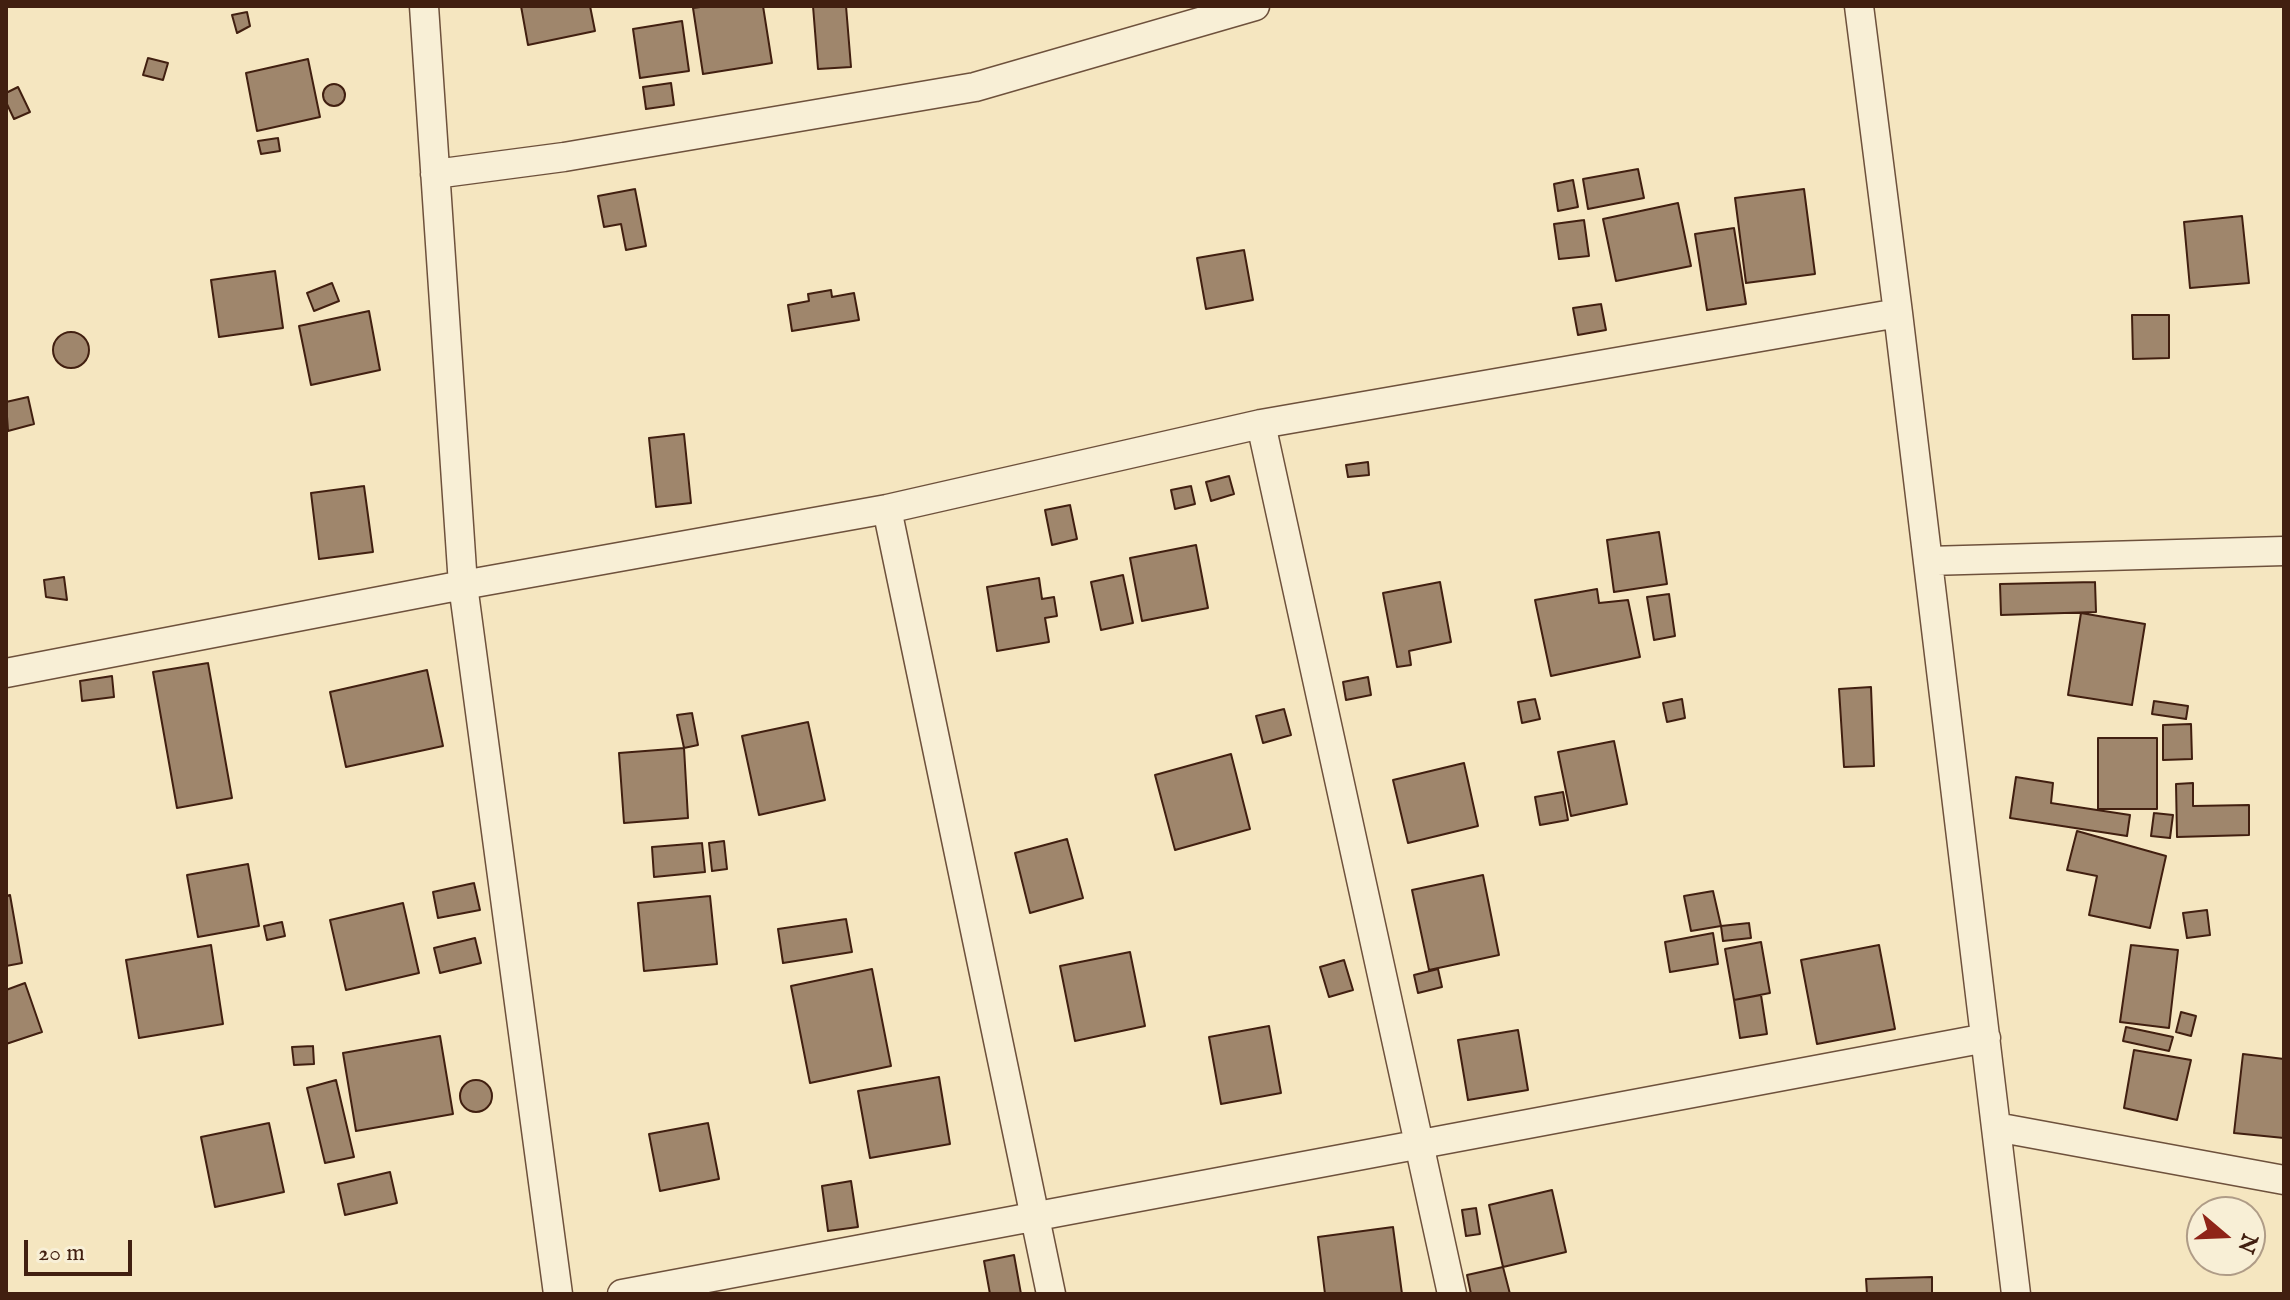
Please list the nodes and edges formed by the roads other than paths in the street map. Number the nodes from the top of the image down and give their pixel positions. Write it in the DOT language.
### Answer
graph roads {
  1 [pos="424,6"];
  2 [pos="1255,6"];
  3 [pos="1859,6"];
  4 [pos="435,174"];
  5 [pos="1898,313"];
  6 [pos="1261,424"];
  7 [pos="887,509"];
  8 [pos="2284,551"];
  9 [pos="1928,561"];
  10 [pos="463,585"];
  11 [pos="6,673"];
  12 [pos="1986,1038"];
  13 [pos="1996,1127"];
  14 [pos="1419,1144"];
  15 [pos="2284,1180"];
  16 [pos="1035,1217"];
  17 [pos="558,1294"];
  18 [pos="622,1294"];
  19 [pos="1051,1294"];
  20 [pos="1452,1294"];
  21 [pos="2016,1294"];
  1 -- 4 [label="street"];
  2 -- 4 [label="street"];
  3 -- 5 [label="street"];
  4 -- 10 [label="street"];
  5 -- 6 [label="street"];
  5 -- 9 [label="street"];
  6 -- 7 [label="street"];
  6 -- 14 [label="street"];
  7 -- 10 [label="street"];
  7 -- 16 [label="street"];
  8 -- 9 [label="street"];
  9 -- 12 [label="street"];
  10 -- 11 [label="street"];
  10 -- 17 [label="street"];
  12 -- 13 [label="street"];
  12 -- 14 [label="street"];
  13 -- 15 [label="street"];
  13 -- 21 [label="street"];
  14 -- 16 [label="street"];
  14 -- 20 [label="street"];
  16 -- 18 [label="street"];
  16 -- 19 [label="street"];
}
